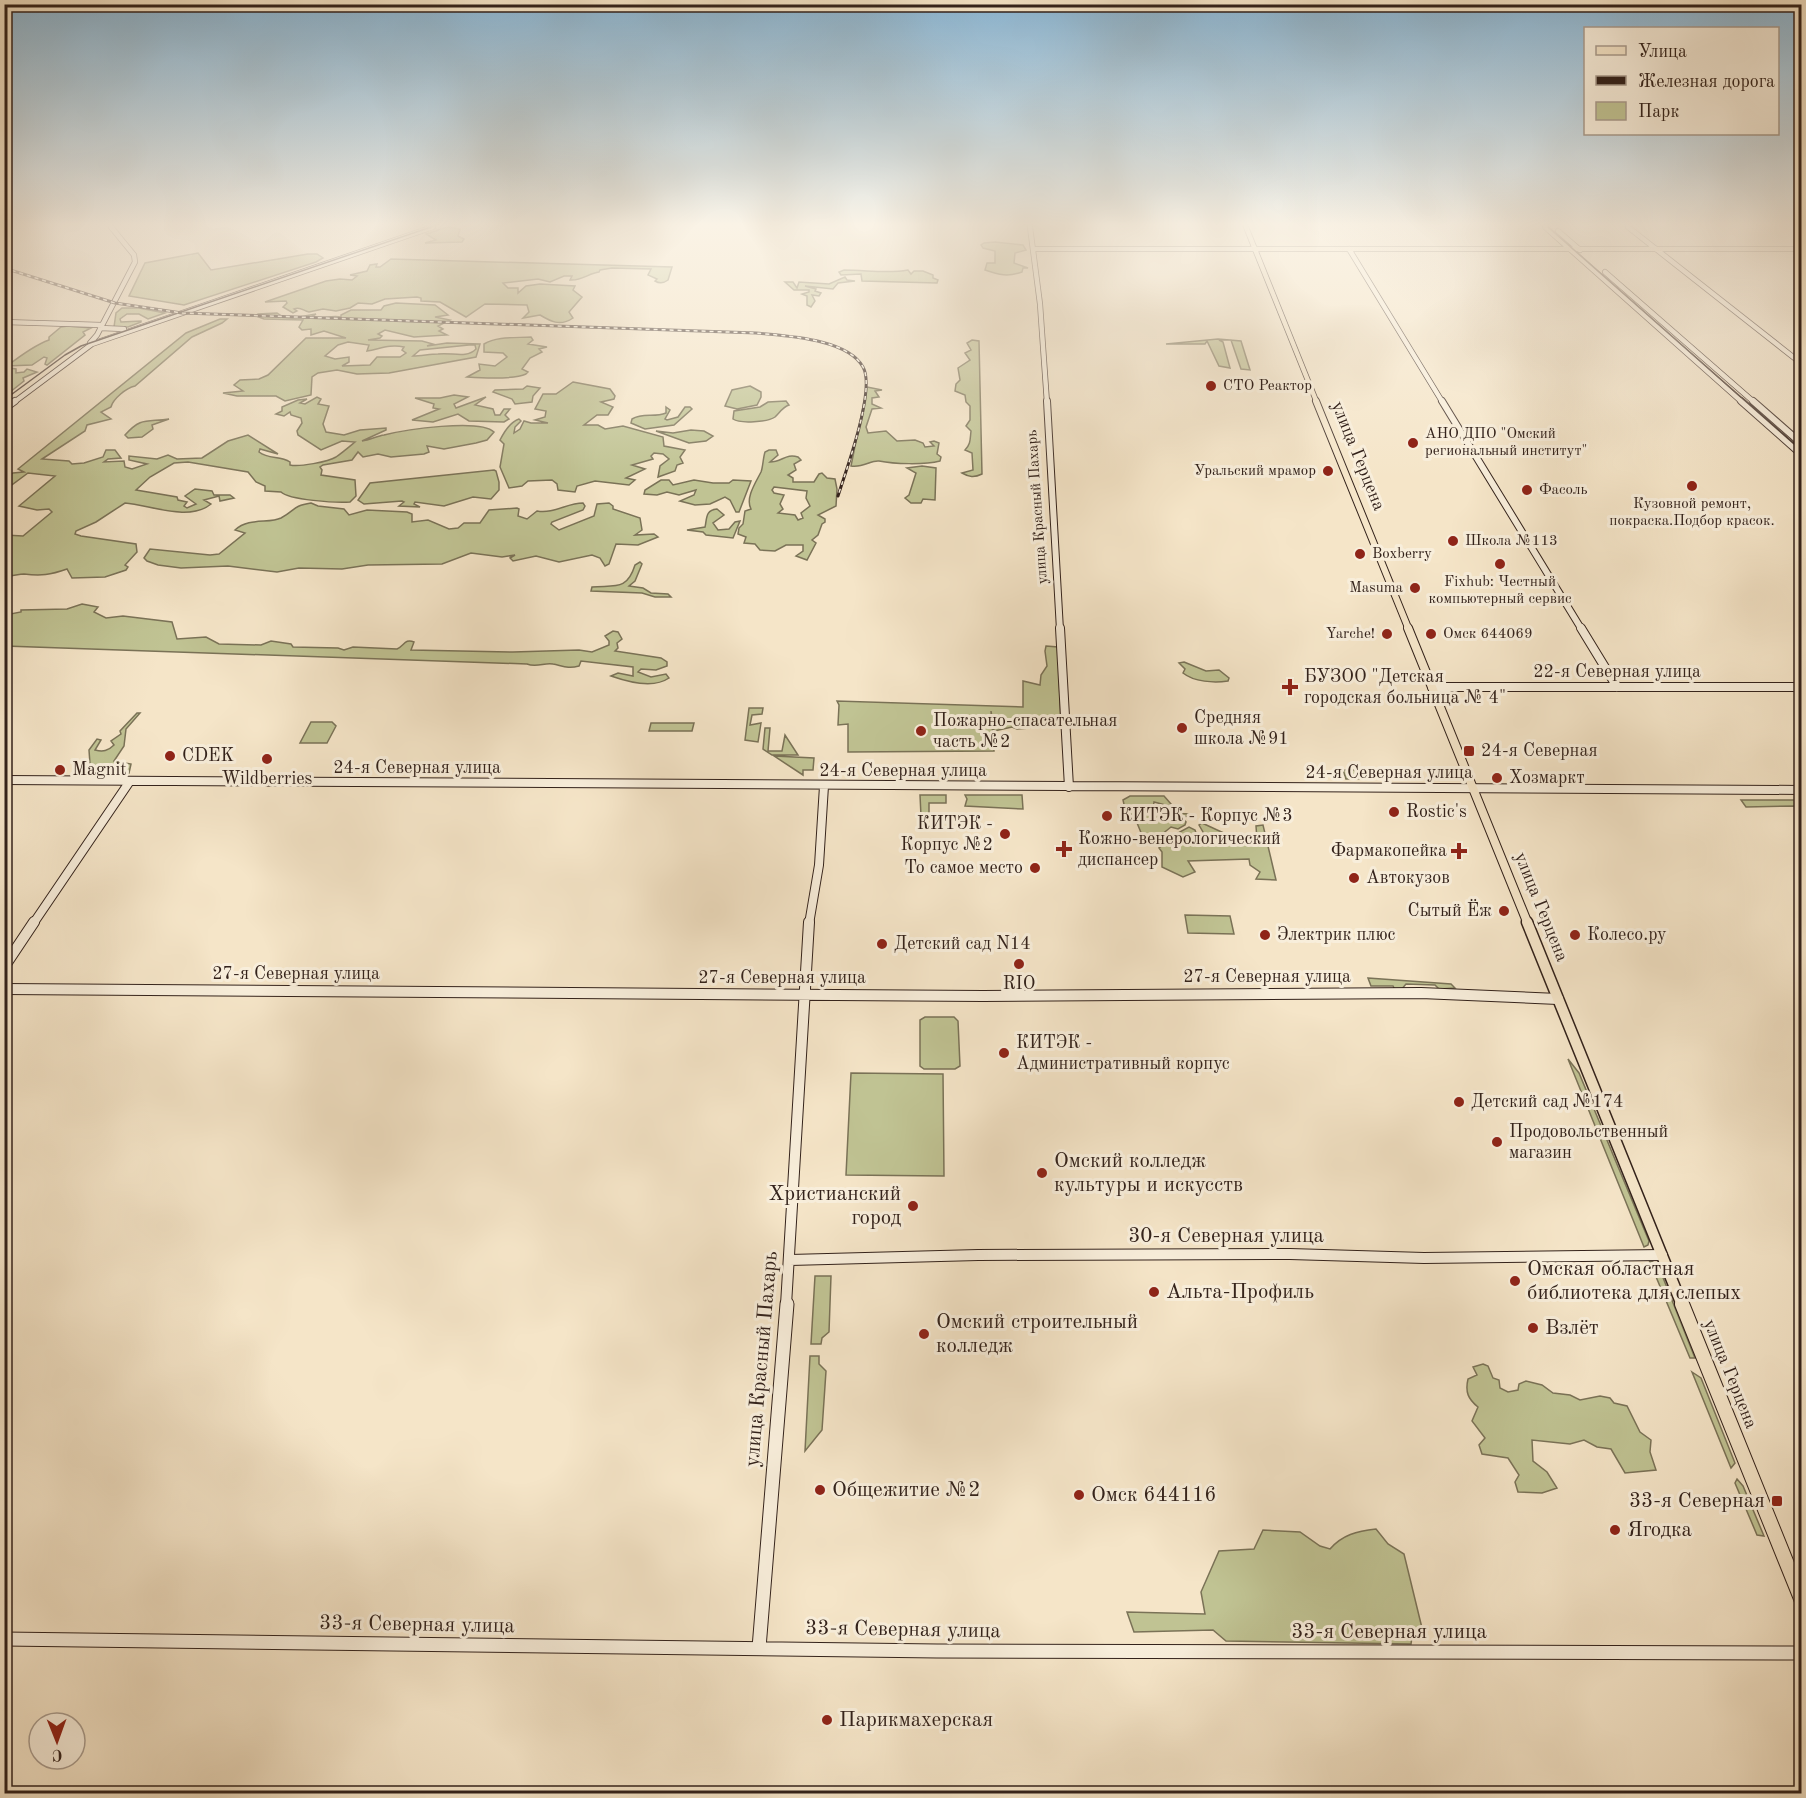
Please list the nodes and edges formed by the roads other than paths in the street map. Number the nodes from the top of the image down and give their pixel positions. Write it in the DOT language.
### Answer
graph roads {
  1 [pos="109,311"];
  2 [pos="183,311"];
  3 [pos="1040,311"];
  4 [pos="1280,311"];
  5 [pos="1387,311"];
  6 [pos="1640,311"];
  7 [pos="1649,311"];
  8 [pos="1735,311"];
  9 [pos="4,322"];
  10 [pos="75,324"];
  11 [pos="101,326"];
  12 [pos="121,332"];
  13 [pos="92,336"];
  14 [pos="82,348"];
  15 [pos="63,363"];
  16 [pos="1802,364"];
  17 [pos="4,404"];
  18 [pos="4,409"];
  19 [pos="1802,444"];
  20 [pos="1802,455"];
  21 [pos="1432,687"];
  22 [pos="1617,687"];
  23 [pos="1802,687"];
  24 [pos="4,780"];
  25 [pos="130,781"];
  26 [pos="824,786"];
  27 [pos="1069,787"];
  28 [pos="1473,789"];
  29 [pos="1802,790"];
  30 [pos="4,967"];
  31 [pos="4,989"];
  32 [pos="805,995"];
  33 [pos="1558,999"];
  34 [pos="1662,1255"];
  35 [pos="790,1260"];
  36 [pos="1802,1601"];
  37 [pos="4,1639"];
  38 [pos="759,1648"];
  39 [pos="1802,1653"];
  1 -- 11 [label="street"];
  2 -- 12 [label="street"];
  3 -- 27 [label="street, улица Красный Пахарь"];
  4 -- 21 [label="main road, улица Герцена"];
  5 -- 22 [label="street"];
  6 -- 20 [label="street"];
  7 -- 19 [label="main road"];
  8 -- 16 [label="street"];
  9 -- 10 [label="street"];
  10 -- 11 [label="street"];
  10 -- 13 [label="street"];
  11 -- 12 [label="street"];
  11 -- 13 [label="street"];
  11 -- 14 [label="street"];
  12 -- 14 [label="street"];
  13 -- 14 [label="street"];
  14 -- 15 [label="street"];
  15 -- 17 [label="street"];
  15 -- 18 [label="street"];
  21 -- 22 [label="street, 22-я Северная улица"];
  21 -- 28 [label="main road, улица Герцена"];
  22 -- 23 [label="street, 22-я Северная улица"];
  24 -- 25 [label="street, 24-я Северная улица"];
  25 -- 26 [label="street, 24-я Северная улица"];
  25 -- 30 [label="street"];
  26 -- 27 [label="street, 24-я Северная улица"];
  26 -- 32 [label="street, улица Красный Пахарь"];
  27 -- 28 [label="street, 24-я Северная улица"];
  28 -- 29 [label="street, 24-я Северная улица"];
  28 -- 33 [label="main road, улица Герцена"];
  31 -- 32 [label="street, 27-я Северная улица"];
  32 -- 33 [label="street, 27-я Северная улица"];
  32 -- 35 [label="street, улица Красный Пахарь"];
  33 -- 34 [label="main road, улица Герцена"];
  34 -- 35 [label="street, 30-я Северная улица"];
  34 -- 36 [label="main road, улица Герцена"];
  35 -- 38 [label="street, улица Красный Пахарь"];
  37 -- 38 [label="street, 33-я Северная улица"];
  38 -- 39 [label="street, 33-я Северная улица"];
}
